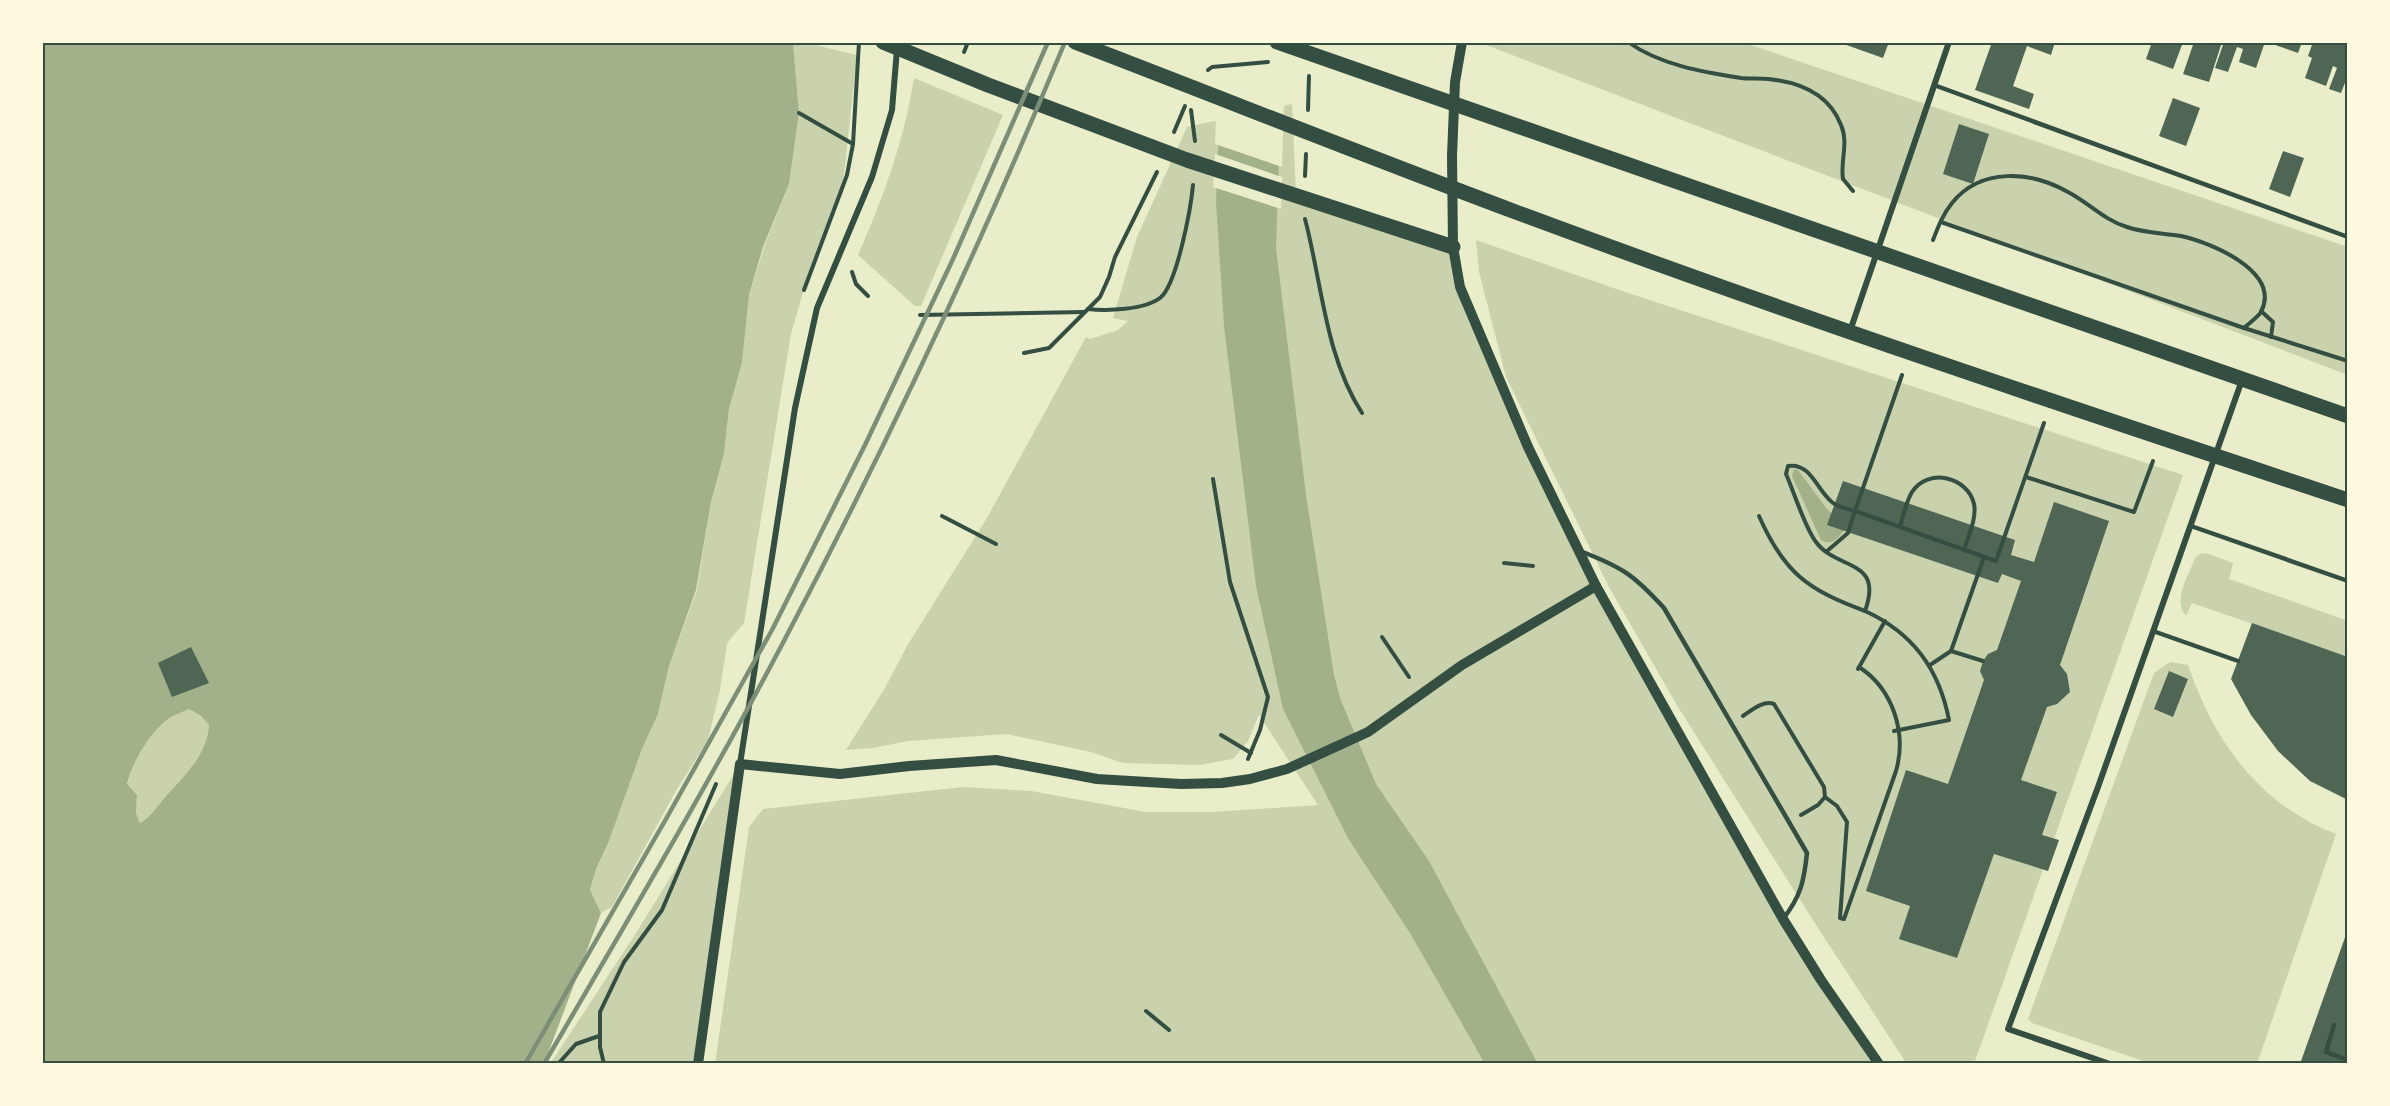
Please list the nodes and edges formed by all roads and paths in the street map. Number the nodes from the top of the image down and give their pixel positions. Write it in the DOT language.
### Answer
graph roads {
  1 [pos="859,42"];
  2 [pos="883,42"];
  3 [pos="898,42"];
  4 [pos="1075,42"];
  5 [pos="1277,42"];
  6 [pos="1462,42"];
  7 [pos="1628,42"];
  8 [pos="1949,42"];
  9 [pos="1277,61"];
  10 [pos="1205,73"];
  11 [pos="1934,86"];
  12 [pos="1189,98"];
  13 [pos="1192,103"];
  14 [pos="799,113"];
  15 [pos="1171,139"];
  16 [pos="1195,143"];
  17 [pos="854,144"];
  18 [pos="1158,169"];
  19 [pos="1193,183"];
  20 [pos="1852,191"];
  21 [pos="1304,213"];
  22 [pos="1941,222"];
  23 [pos="2348,237"];
  24 [pos="1933,240"];
  25 [pos="1453,247"];
  26 [pos="1877,251"];
  27 [pos="852,272"];
  28 [pos="868,296"];
  29 [pos="801,300"];
  30 [pos="1086,310"];
  31 [pos="2261,311"];
  32 [pos="920,315"];
  33 [pos="2244,328"];
  34 [pos="1850,332"];
  35 [pos="2271,337"];
  36 [pos="1024,353"];
  37 [pos="2348,361"];
  38 [pos="1902,375"];
  39 [pos="2242,378"];
  40 [pos="1362,413"];
  41 [pos="2348,416"];
  42 [pos="2044,423"];
  43 [pos="2215,455"];
  44 [pos="2152,461"];
  45 [pos="2025,477"];
  46 [pos="1213,479"];
  47 [pos="2348,500"];
  48 [pos="1855,511"];
  49 [pos="942,516"];
  50 [pos="1759,516"];
  51 [pos="2191,526"];
  52 [pos="1899,527"];
  53 [pos="996,544"];
  54 [pos="1964,550"];
  55 [pos="1579,551"];
  56 [pos="1826,552"];
  57 [pos="1984,557"];
  58 [pos="1504,563"];
  59 [pos="1533,566"];
  60 [pos="2348,581"];
  61 [pos="1596,586"];
  62 [pos="1865,611"];
  63 [pos="1885,621"];
  64 [pos="2153,632"];
  65 [pos="1382,638"];
  66 [pos="1951,651"];
  67 [pos="2238,661"];
  68 [pos="1983,662"];
  69 [pos="1930,665"];
  70 [pos="1409,677"];
  71 [pos="1732,723"];
  72 [pos="1896,730"];
  73 [pos="1221,735"];
  74 [pos="1251,753"];
  75 [pos="1248,759"];
  76 [pos="740,764"];
  77 [pos="719,776"];
  78 [pos="1825,797"];
  79 [pos="1790,821"];
  80 [pos="1784,919"];
  81 [pos="1146,1011"];
  82 [pos="2334,1025"];
  83 [pos="1168,1030"];
  84 [pos="599,1036"];
  85 [pos="2348,1060"];
  86 [pos="558,1064"];
  87 [pos="604,1064"];
  88 [pos="699,1064"];
  89 [pos="1879,1064"];
  90 [pos="2109,1064"];
  1 -- 17 [label="path"];
  2 -- 25 [label="main road"];
  3 -- 76 [label="street"];
  4 -- 34 [label="main road"];
  5 -- 26 [label="main road"];
  6 -- 25 [label="street"];
  7 -- 20 [label="path"];
  8 -- 11 [label="street"];
  9 -- 10 [label="path"];
  11 -- 23 [label="lane"];
  11 -- 26 [label="street"];
  12 -- 15 [label="path"];
  13 -- 16 [label="path"];
  14 -- 17 [label="path"];
  17 -- 29 [label="path"];
  18 -- 30 [label="path"];
  19 -- 30 [label="path"];
  21 -- 40 [label="path"];
  22 -- 24 [label="path"];
  22 -- 31 [label="path"];
  22 -- 33 [label="path"];
  25 -- 55 [label="street"];
  26 -- 34 [label="street"];
  26 -- 39 [label="main road"];
  27 -- 28 [label="path"];
  30 -- 32 [label="path"];
  30 -- 36 [label="path"];
  31 -- 33 [label="path"];
  31 -- 35 [label="path"];
  33 -- 35 [label="path"];
  34 -- 43 [label="main road"];
  35 -- 37 [label="path"];
  38 -- 48 [label="path"];
  39 -- 41 [label="main road"];
  39 -- 43 [label="street"];
  42 -- 45 [label="path"];
  43 -- 47 [label="main road"];
  43 -- 51 [label="street"];
  44 -- 45 [label="path"];
  45 -- 57 [label="path"];
  46 -- 74 [label="path"];
  48 -- 52 [label="path"];
  48 -- 56 [label="path"];
  48 -- 56 [label="path"];
  49 -- 53 [label="path"];
  50 -- 62 [label="path"];
  51 -- 60 [label="lane"];
  51 -- 64 [label="street"];
  52 -- 54 [label="path"];
  52 -- 54 [label="path"];
  54 -- 57 [label="path"];
  55 -- 61 [label="street"];
  55 -- 71 [label="lane"];
  56 -- 62 [label="path"];
  57 -- 66 [label="path"];
  58 -- 59 [label="path"];
  61 -- 76 [label="street"];
  61 -- 80 [label="street"];
  62 -- 63 [label="path"];
  63 -- 69 [label="path"];
  63 -- 72 [label="path"];
  64 -- 67 [label="lane"];
  64 -- 90 [label="street"];
  65 -- 70 [label="path"];
  66 -- 68 [label="path"];
  66 -- 69 [label="path"];
  69 -- 72 [label="path"];
  71 -- 78 [label="path"];
  71 -- 79 [label="lane"];
  72 -- 78 [label="path"];
  73 -- 74 [label="path"];
  74 -- 75 [label="path"];
  76 -- 88 [label="street"];
  77 -- 84 [label="path"];
  78 -- 79 [label="path"];
  79 -- 80 [label="lane"];
  80 -- 89 [label="street"];
  81 -- 83 [label="path"];
  82 -- 85 [label="lane"];
  84 -- 86 [label="path"];
  84 -- 87 [label="path"];
}
